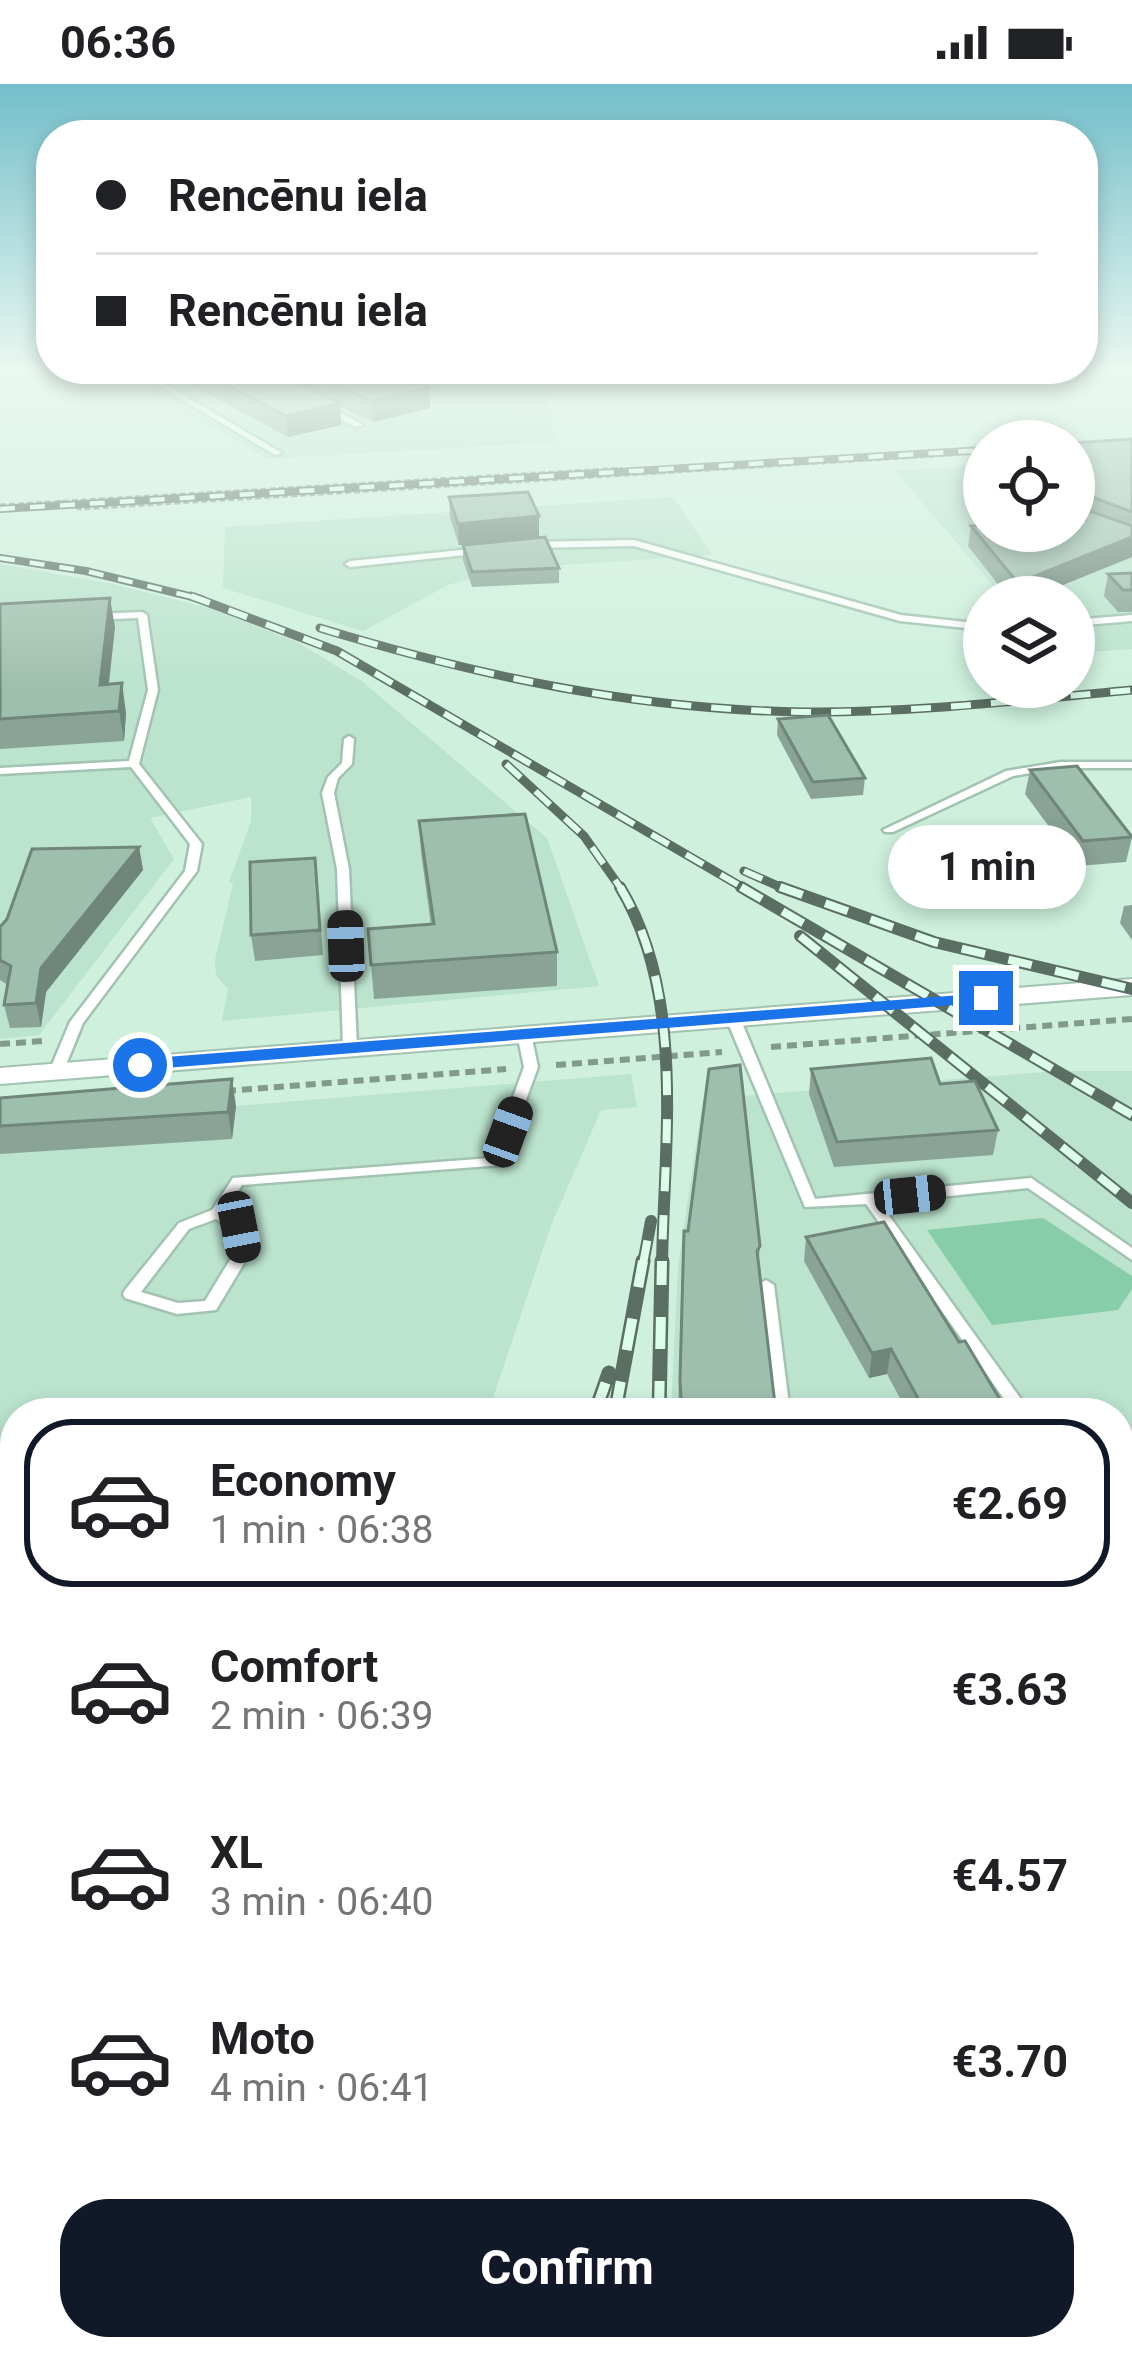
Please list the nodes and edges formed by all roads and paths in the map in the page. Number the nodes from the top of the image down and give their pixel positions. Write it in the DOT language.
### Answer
graph roads {
  1 [pos="465,477"];
  2 [pos="589,477"];
  3 [pos="59,501"];
  4 [pos="0,505"];
  5 [pos="523,546"];
  6 [pos="504,548"];
  7 [pos="350,564"];
  8 [pos="71,618"];
  9 [pos="1132,618"];
  10 [pos="1095,621"];
  11 [pos="963,625"];
  12 [pos="349,739"];
  13 [pos="134,764"];
  14 [pos="1132,765"];
  15 [pos="0,771"];
  16 [pos="890,830"];
  17 [pos="1132,987"];
  18 [pos="733,1018"];
  19 [pos="1132,1019"];
  20 [pos="524,1034"];
  21 [pos="350,1047"];
  22 [pos="746,1050"];
  23 [pos="531,1067"];
  24 [pos="56,1072"];
  25 [pos="0,1076"];
  26 [pos="208,1092"];
  27 [pos="870,1199"];
  28 [pos="217,1213"];
  29 [pos="1132,1255"];
  30 [pos="766,1285"];
  31 [pos="780,1398"];
  32 [pos="1012,1398"];
  1 -- 3 [label="path"];
  2 -- 3 [label="path"];
  3 -- 4 [label="path"];
  5 -- 11 [label="lane"];
  6 -- 7 [label="lane"];
  8 -- 13 [label="lane"];
  9 -- 10 [label="lane"];
  12 -- 21 [label="lane"];
  13 -- 15 [label="lane"];
  13 -- 24 [label="lane"];
  14 -- 16 [label="lane"];
  17 -- 18 [label="street"];
  18 -- 20 [label="street"];
  18 -- 22 [label="lane"];
  19 -- 22 [label="path"];
  20 -- 21 [label="street"];
  20 -- 23 [label="lane"];
  21 -- 24 [label="street"];
  22 -- 23 [label="path"];
  22 -- 27 [label="lane"];
  23 -- 26 [label="path"];
  23 -- 28 [label="lane"];
  24 -- 25 [label="street"];
  27 -- 29 [label="lane"];
  27 -- 32 [label="lane"];
  28 -- 28 [label="lane"];
  30 -- 31 [label="lane"];
}
